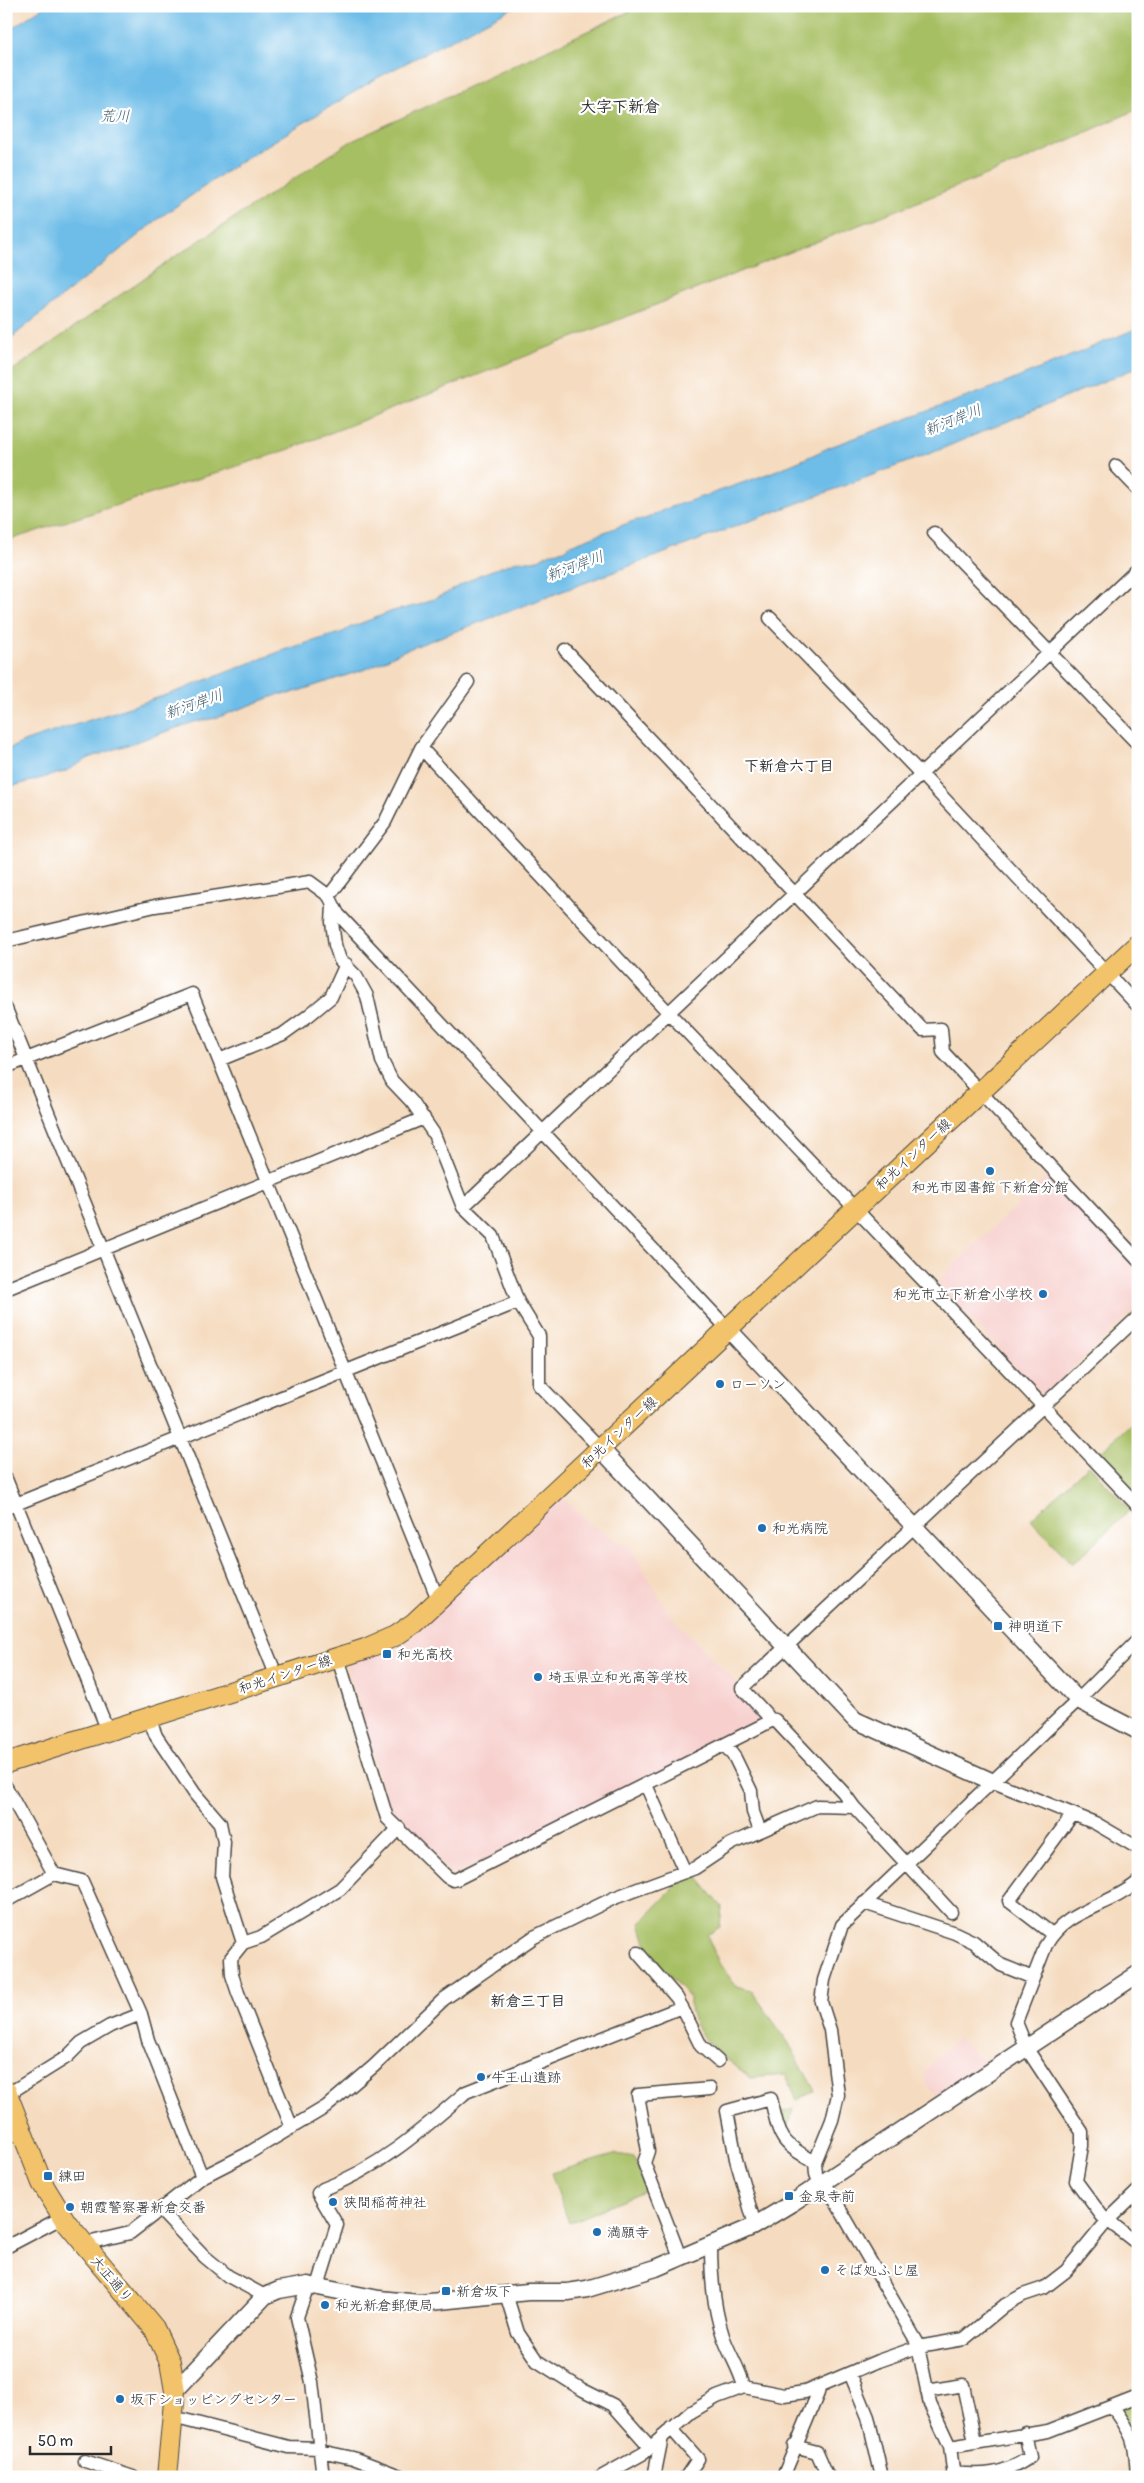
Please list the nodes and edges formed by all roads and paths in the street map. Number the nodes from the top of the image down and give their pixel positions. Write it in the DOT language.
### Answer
graph roads {
  1 [pos="1116,466"];
  2 [pos="1138,489"];
  3 [pos="934,533"];
  4 [pos="1138,569"];
  5 [pos="770,618"];
  6 [pos="566,650"];
  7 [pos="1050,652"];
  8 [pos="468,682"];
  9 [pos="1138,744"];
  10 [pos="421,748"];
  11 [pos="921,774"];
  12 [pos="795,893"];
  13 [pos="331,901"];
  14 [pos="6,941"];
  15 [pos="1138,944"];
  16 [pos="346,964"];
  17 [pos="1107,973"];
  18 [pos="1138,1006"];
  19 [pos="6,1009"];
  20 [pos="669,1013"];
  21 [pos="27,1059"];
  22 [pos="219,1060"];
  23 [pos="6,1067"];
  24 [pos="980,1091"];
  25 [pos="424,1118"];
  26 [pos="544,1132"];
  27 [pos="268,1183"];
  28 [pos="463,1207"];
  29 [pos="855,1209"];
  30 [pos="104,1249"];
  31 [pos="1138,1260"];
  32 [pos="6,1289"];
  33 [pos="518,1302"];
  34 [pos="1138,1317"];
  35 [pos="728,1329"];
  36 [pos="345,1372"];
  37 [pos="1043,1405"];
  38 [pos="182,1439"];
  39 [pos="601,1449"];
  40 [pos="6,1479"];
  41 [pos="11,1506"];
  42 [pos="1138,1506"];
  43 [pos="914,1528"];
  44 [pos="441,1600"];
  45 [pos="1138,1640"];
  46 [pos="787,1647"];
  47 [pos="338,1658"];
  48 [pos="277,1677"];
  49 [pos="1078,1700"];
  50 [pos="149,1718"];
  51 [pos="770,1719"];
  52 [pos="108,1731"];
  53 [pos="1138,1731"];
  54 [pos="725,1745"];
  55 [pos="6,1763"];
  56 [pos="991,1781"];
  57 [pos="646,1785"];
  58 [pos="6,1787"];
  59 [pos="854,1807"];
  60 [pos="1073,1814"];
  61 [pos="399,1828"];
  62 [pos="760,1831"];
  63 [pos="1138,1848"];
  64 [pos="906,1864"];
  65 [pos="685,1872"];
  66 [pos="54,1874"];
  67 [pos="1138,1882"];
  68 [pos="6,1900"];
  69 [pos="864,1903"];
  70 [pos="951,1912"];
  71 [pos="1052,1934"];
  72 [pos="243,1943"];
  73 [pos="638,1953"];
  74 [pos="1138,1974"];
  75 [pos="1033,1978"];
  76 [pos="682,2007"];
  77 [pos="141,2014"];
  78 [pos="1027,2049"];
  79 [pos="718,2061"];
  80 [pos="710,2089"];
  81 [pos="7,2093"];
  82 [pos="292,2128"];
  83 [pos="14,2134"];
  84 [pos="815,2162"];
  85 [pos="202,2177"];
  86 [pos="822,2184"];
  87 [pos="1138,2191"];
  88 [pos="162,2210"];
  89 [pos="63,2217"];
  90 [pos="1108,2220"];
  91 [pos="755,2225"];
  92 [pos="84,2244"];
  93 [pos="711,2244"];
  94 [pos="1138,2244"];
  95 [pos="6,2247"];
  96 [pos="680,2257"];
  97 [pos="313,2286"];
  98 [pos="506,2294"];
  99 [pos="265,2296"];
  100 [pos="918,2347"];
  101 [pos="850,2373"];
  102 [pos="819,2386"];
  103 [pos="744,2387"];
  104 [pos="175,2391"];
  105 [pos="927,2391"];
  106 [pos="1138,2396"];
  107 [pos="1113,2407"];
  108 [pos="173,2417"];
  109 [pos="667,2433"];
  110 [pos="1025,2433"];
  111 [pos="975,2442"];
  112 [pos="794,2446"];
  113 [pos="950,2447"];
  114 [pos="651,2448"];
  115 [pos="319,2450"];
  116 [pos="85,2461"];
  117 [pos="606,2475"];
  118 [pos="953,2475"];
  119 [pos="133,2477"];
  120 [pos="167,2477"];
  121 [pos="323,2477"];
  122 [pos="403,2477"];
  123 [pos="654,2477"];
  124 [pos="686,2477"];
  125 [pos="783,2477"];
  126 [pos="828,2477"];
  127 [pos="882,2477"];
  128 [pos="1137,2477"];
  1 -- 2 [label="street"];
  3 -- 7 [label="street"];
  4 -- 7 [label="street"];
  5 -- 11 [label="street"];
  6 -- 12 [label="street"];
  7 -- 9 [label="street"];
  7 -- 11 [label="street"];
  8 -- 10 [label="street"];
  10 -- 13 [label="street"];
  10 -- 20 [label="street"];
  11 -- 12 [label="street"];
  11 -- 17 [label="street"];
  12 -- 20 [label="street"];
  12 -- 24 [label="street"];
  13 -- 14 [label="street"];
  13 -- 16 [label="street"];
  13 -- 26 [label="street"];
  15 -- 17 [label="main road, 和光インター線"];
  16 -- 22 [label="street"];
  16 -- 25 [label="street"];
  17 -- 18 [label="street"];
  17 -- 24 [label="main road, 和光インター線"];
  19 -- 21 [label="street"];
  20 -- 26 [label="street"];
  20 -- 29 [label="street"];
  21 -- 22 [label="street"];
  21 -- 23 [label="street"];
  21 -- 30 [label="street"];
  22 -- 27 [label="street"];
  24 -- 29 [label="main road, 和光インター線"];
  24 -- 31 [label="street"];
  25 -- 27 [label="street"];
  25 -- 28 [label="street"];
  26 -- 28 [label="street"];
  26 -- 35 [label="street"];
  27 -- 30 [label="street"];
  27 -- 36 [label="street"];
  28 -- 33 [label="street"];
  29 -- 35 [label="main road, 和光インター線"];
  29 -- 37 [label="street"];
  30 -- 32 [label="street"];
  30 -- 38 [label="street"];
  33 -- 36 [label="street"];
  33 -- 39 [label="street"];
  34 -- 37 [label="street"];
  35 -- 39 [label="main road, 和光インター線"];
  35 -- 43 [label="street"];
  36 -- 38 [label="street"];
  36 -- 44 [label="street"];
  37 -- 42 [label="street"];
  37 -- 43 [label="street"];
  38 -- 41 [label="street"];
  38 -- 48 [label="street"];
  39 -- 44 [label="main road, 和光インター線"];
  39 -- 46 [label="street"];
  40 -- 41 [label="street"];
  41 -- 52 [label="street"];
  43 -- 46 [label="street"];
  43 -- 49 [label="street"];
  44 -- 47 [label="main road, 和光インター線"];
  45 -- 49 [label="street"];
  46 -- 51 [label="street"];
  46 -- 56 [label="street"];
  47 -- 48 [label="main road, 和光インター線"];
  47 -- 61 [label="street"];
  48 -- 50 [label="main road, 和光インター線"];
  49 -- 53 [label="street"];
  49 -- 56 [label="street"];
  50 -- 52 [label="main road, 和光インター線"];
  50 -- 72 [label="street"];
  51 -- 54 [label="street"];
  51 -- 59 [label="street"];
  52 -- 55 [label="main road, 和光インター線"];
  54 -- 57 [label="street"];
  54 -- 62 [label="street"];
  56 -- 60 [label="street"];
  56 -- 64 [label="street"];
  57 -- 61 [label="street"];
  57 -- 65 [label="street"];
  58 -- 66 [label="street"];
  59 -- 62 [label="street"];
  59 -- 64 [label="street"];
  60 -- 63 [label="street"];
  60 -- 71 [label="street"];
  61 -- 72 [label="street"];
  62 -- 65 [label="street"];
  64 -- 69 [label="street"];
  64 -- 70 [label="street"];
  65 -- 82 [label="street"];
  66 -- 68 [label="street"];
  66 -- 77 [label="street"];
  67 -- 71 [label="street"];
  69 -- 75 [label="street"];
  69 -- 84 [label="street"];
  71 -- 75 [label="street"];
  72 -- 82 [label="street"];
  73 -- 76 [label="street"];
  74 -- 78 [label="street"];
  75 -- 78 [label="street"];
  76 -- 79 [label="street"];
  76 -- 97 [label="street"];
  77 -- 81 [label="street"];
  77 -- 85 [label="street"];
  78 -- 86 [label="street"];
  78 -- 90 [label="street"];
  80 -- 96 [label="street"];
  81 -- 83 [label="main road, 大正通り"];
  82 -- 85 [label="street"];
  83 -- 89 [label="main road, 大正通り"];
  84 -- 86 [label="street"];
  84 -- 91 [label="street"];
  85 -- 88 [label="street"];
  86 -- 91 [label="street"];
  86 -- 100 [label="street"];
  87 -- 90 [label="street"];
  88 -- 92 [label="street"];
  88 -- 99 [label="street"];
  89 -- 92 [label="main road, 大正通り"];
  89 -- 95 [label="street"];
  90 -- 94 [label="street"];
  90 -- 100 [label="street"];
  91 -- 93 [label="street"];
  92 -- 104 [label="main road, 大正通り"];
  93 -- 96 [label="street"];
  93 -- 103 [label="street"];
  96 -- 98 [label="street"];
  97 -- 98 [label="street"];
  97 -- 99 [label="street"];
  97 -- 115 [label="street"];
  98 -- 114 [label="street"];
  99 -- 104 [label="street"];
  100 -- 101 [label="street"];
  100 -- 105 [label="street"];
  101 -- 102 [label="street"];
  101 -- 127 [label="street"];
  102 -- 103 [label="street"];
  102 -- 112 [label="street"];
  103 -- 109 [label="street"];
  104 -- 108 [label="main road, 大正通り"];
  105 -- 111 [label="street"];
  105 -- 113 [label="street"];
  106 -- 107 [label="street"];
  107 -- 110 [label="street"];
  107 -- 128 [label="street"];
  108 -- 115 [label="street"];
  108 -- 120 [label="main road, 大正通り"];
  109 -- 114 [label="street"];
  109 -- 123 [label="street"];
  109 -- 124 [label="street"];
  110 -- 111 [label="street"];
  110 -- 118 [label="street"];
  111 -- 113 [label="street"];
  112 -- 125 [label="street"];
  112 -- 126 [label="street"];
  113 -- 118 [label="street"];
  114 -- 117 [label="street"];
  115 -- 121 [label="street"];
  115 -- 122 [label="street"];
  116 -- 119 [label="street"];
}
